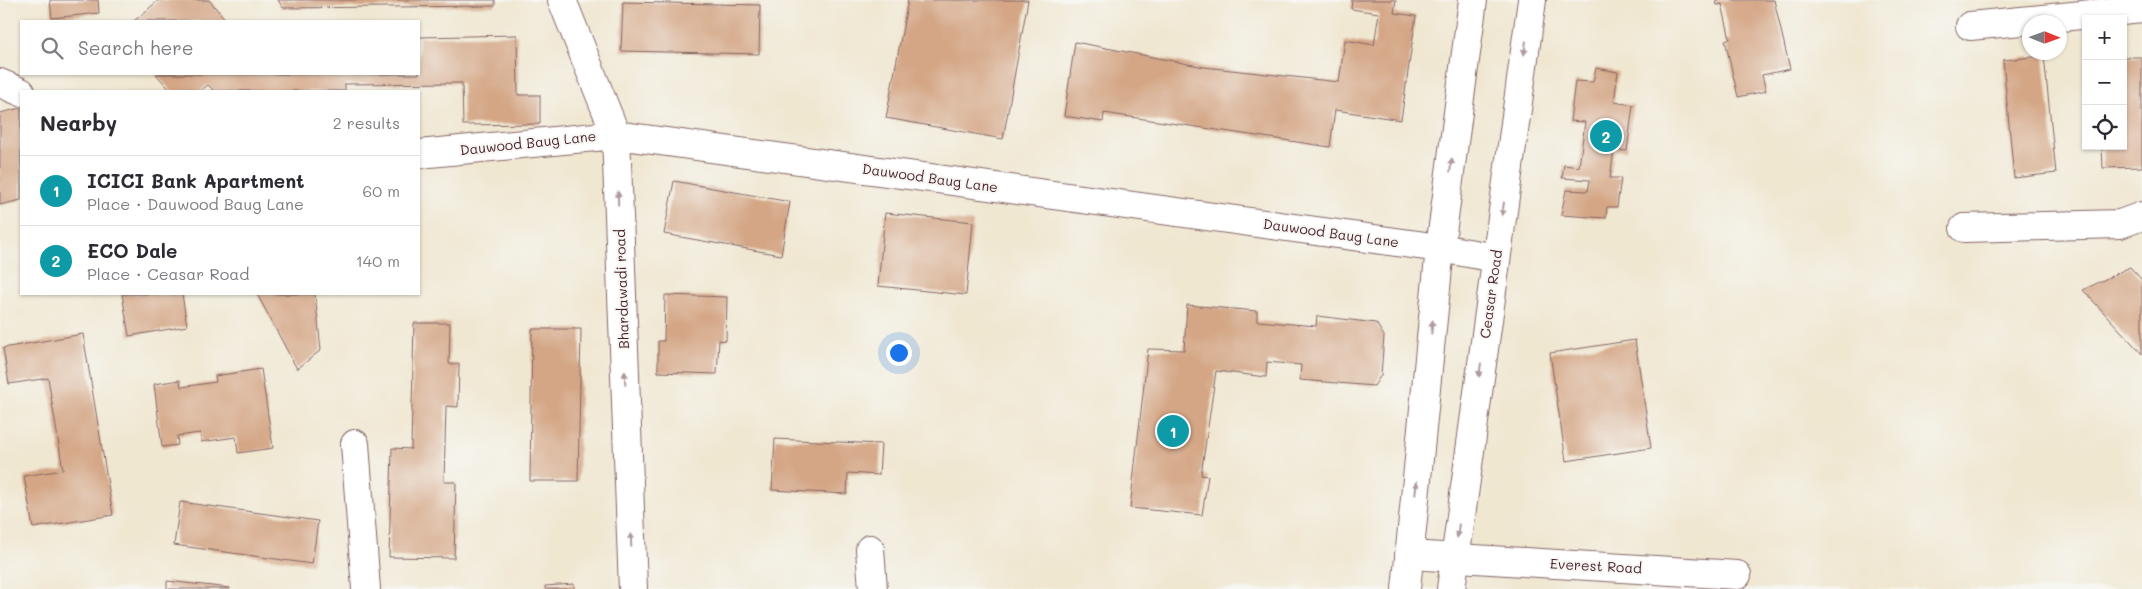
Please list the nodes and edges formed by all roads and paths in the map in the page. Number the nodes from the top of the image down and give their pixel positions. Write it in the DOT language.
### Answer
graph roads {
  1 [pos="562,0"];
  2 [pos="1473,0"];
  3 [pos="1532,0"];
  4 [pos="2142,9"];
  5 [pos="1970,26"];
  6 [pos="0,82"];
  7 [pos="20,92"];
  8 [pos="616,135"];
  9 [pos="420,154"];
  10 [pos="2142,216"];
  11 [pos="1964,228"];
  12 [pos="1440,248"];
  13 [pos="1496,258"];
  14 [pos="355,444"];
  15 [pos="870,549"];
  16 [pos="1409,555"];
  17 [pos="1455,558"];
  18 [pos="1737,575"];
  19 [pos="366,589"];
  20 [pos="633,589"];
  21 [pos="873,589"];
  22 [pos="1406,589"];
  23 [pos="1451,589"];
  1 -- 8 [label="street, Bhardawadi road"];
  12 -- 2 [label="street, one-way"];
  3 -- 13 [label="street, Ceasar Road, one-way"];
  4 -- 5 [label="street"];
  6 -- 7 [label="street"];
  8 -- 9 [label="street, Dauwood Baug Lane"];
  8 -- 12 [label="street, Dauwood Baug Lane"];
  20 -- 8 [label="street, Bhardawadi road, one-way"];
  10 -- 11 [label="street"];
  12 -- 13 [label="street, Dauwood Baug Lane"];
  16 -- 12 [label="street, one-way"];
  13 -- 17 [label="street, Ceasar Road, one-way"];
  14 -- 19 [label="street"];
  15 -- 21 [label="street"];
  16 -- 17 [label="street, Everest Road"];
  16 -- 22 [label="street"];
  17 -- 18 [label="street, Everest Road"];
  17 -- 23 [label="street, Ceasar Road"];
}
